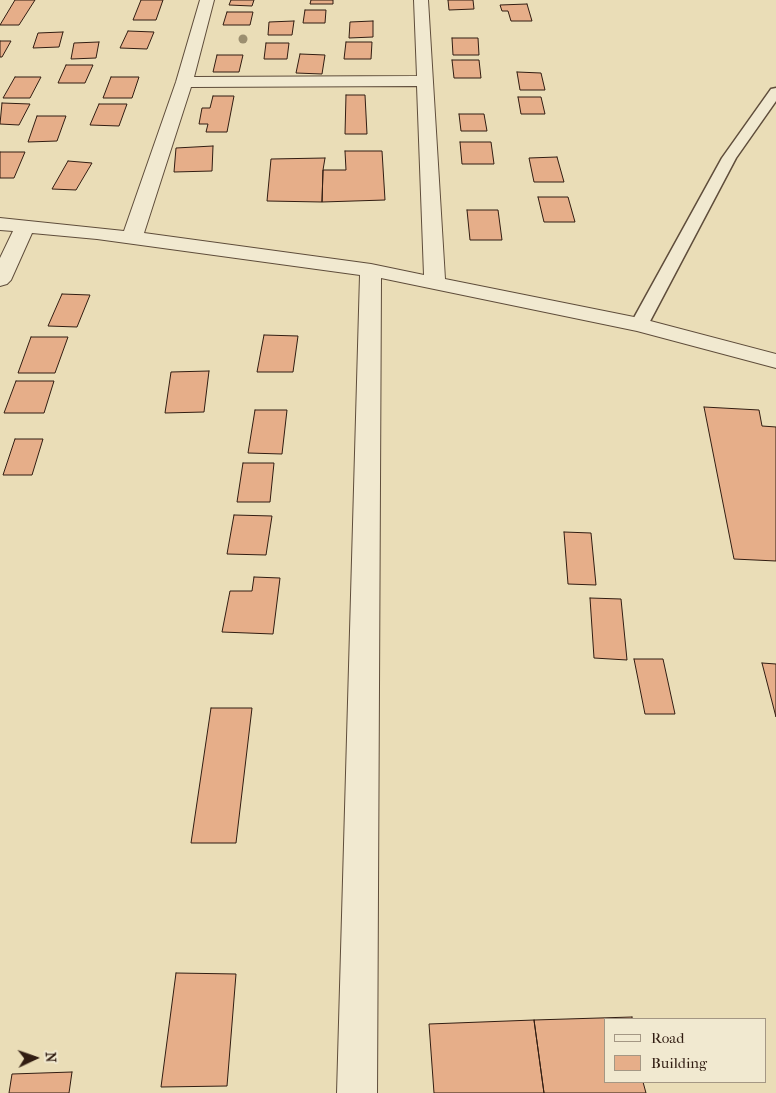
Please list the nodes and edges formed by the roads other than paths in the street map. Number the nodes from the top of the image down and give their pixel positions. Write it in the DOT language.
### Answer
graph roads {
  1 [pos="207,0"];
  2 [pos="421,0"];
  3 [pos="426,81"];
  4 [pos="184,82"];
  5 [pos="776,92"];
  6 [pos="0,224"];
  7 [pos="25,226"];
  8 [pos="132,238"];
  9 [pos="371,270"];
  10 [pos="0,280"];
  11 [pos="435,283"];
  12 [pos="638,325"];
  13 [pos="776,361"];
  14 [pos="357,1093"];
  1 -- 4 [label="street"];
  2 -- 3 [label="street"];
  3 -- 4 [label="street"];
  3 -- 11 [label="street"];
  4 -- 8 [label="street"];
  5 -- 12 [label="lane"];
  6 -- 7 [label="street"];
  7 -- 8 [label="street"];
  7 -- 10 [label="street"];
  8 -- 9 [label="street"];
  9 -- 11 [label="street"];
  9 -- 14 [label="street"];
  11 -- 12 [label="street"];
  12 -- 13 [label="street"];
}
